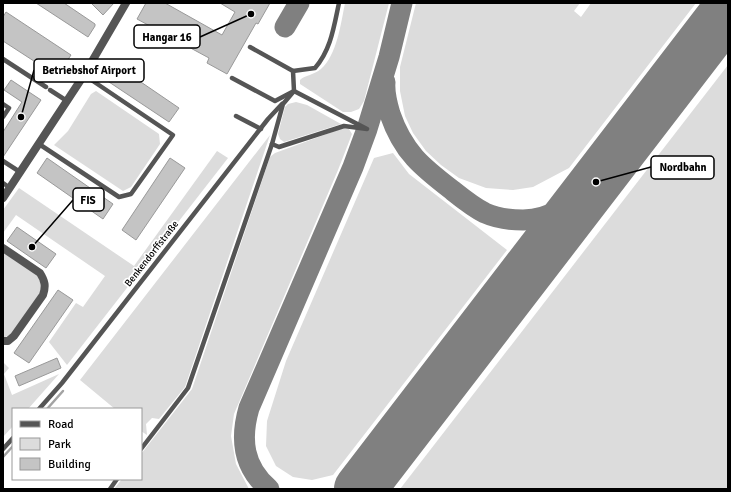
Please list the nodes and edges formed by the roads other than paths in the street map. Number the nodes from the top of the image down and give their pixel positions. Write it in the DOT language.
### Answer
graph roads {
  1 [pos="126,3"];
  2 [pos="339,3"];
  3 [pos="250,47"];
  4 [pos="3,59"];
  5 [pos="293,71"];
  6 [pos="84,75"];
  7 [pos="232,78"];
  8 [pos="294,91"];
  9 [pos="67,101"];
  10 [pos="3,104"];
  11 [pos="283,104"];
  12 [pos="236,116"];
  13 [pos="3,117"];
  14 [pos="261,129"];
  15 [pos="39,144"];
  16 [pos="272,144"];
  17 [pos="3,161"];
  18 [pos="20,172"];
  19 [pos="6,186"];
  20 [pos="3,198"];
  21 [pos="3,248"];
  22 [pos="3,341"];
  23 [pos="40,408"];
  24 [pos="12,439"];
  25 [pos="142,448"];
  26 [pos="3,449"];
  27 [pos="117,480"];
  28 [pos="110,489"];
  1 -- 6 [label="street"];
  2 -- 5 [label="lane"];
  3 -- 5 [label="lane"];
  4 -- 9 [label="lane"];
  5 -- 8 [label="lane"];
  6 -- 9 [label="street"];
  6 -- 15 [label="lane"];
  7 -- 8 [label="lane"];
  8 -- 11 [label="lane, Benkendorffstraße"];
  8 -- 16 [label="lane"];
  9 -- 15 [label="street"];
  10 -- 13 [label="lane"];
  11 -- 14 [label="lane, Benkendorffstraße"];
  11 -- 16 [label="lane"];
  12 -- 14 [label="lane"];
  14 -- 23 [label="lane, Benkendorffstraße"];
  15 -- 18 [label="street"];
  16 -- 25 [label="lane"];
  17 -- 18 [label="lane"];
  18 -- 19 [label="street"];
  19 -- 20 [label="street"];
  21 -- 22 [label="street"];
  24 -- 26 [label="lane"];
  27 -- 28 [label="lane"];
}
